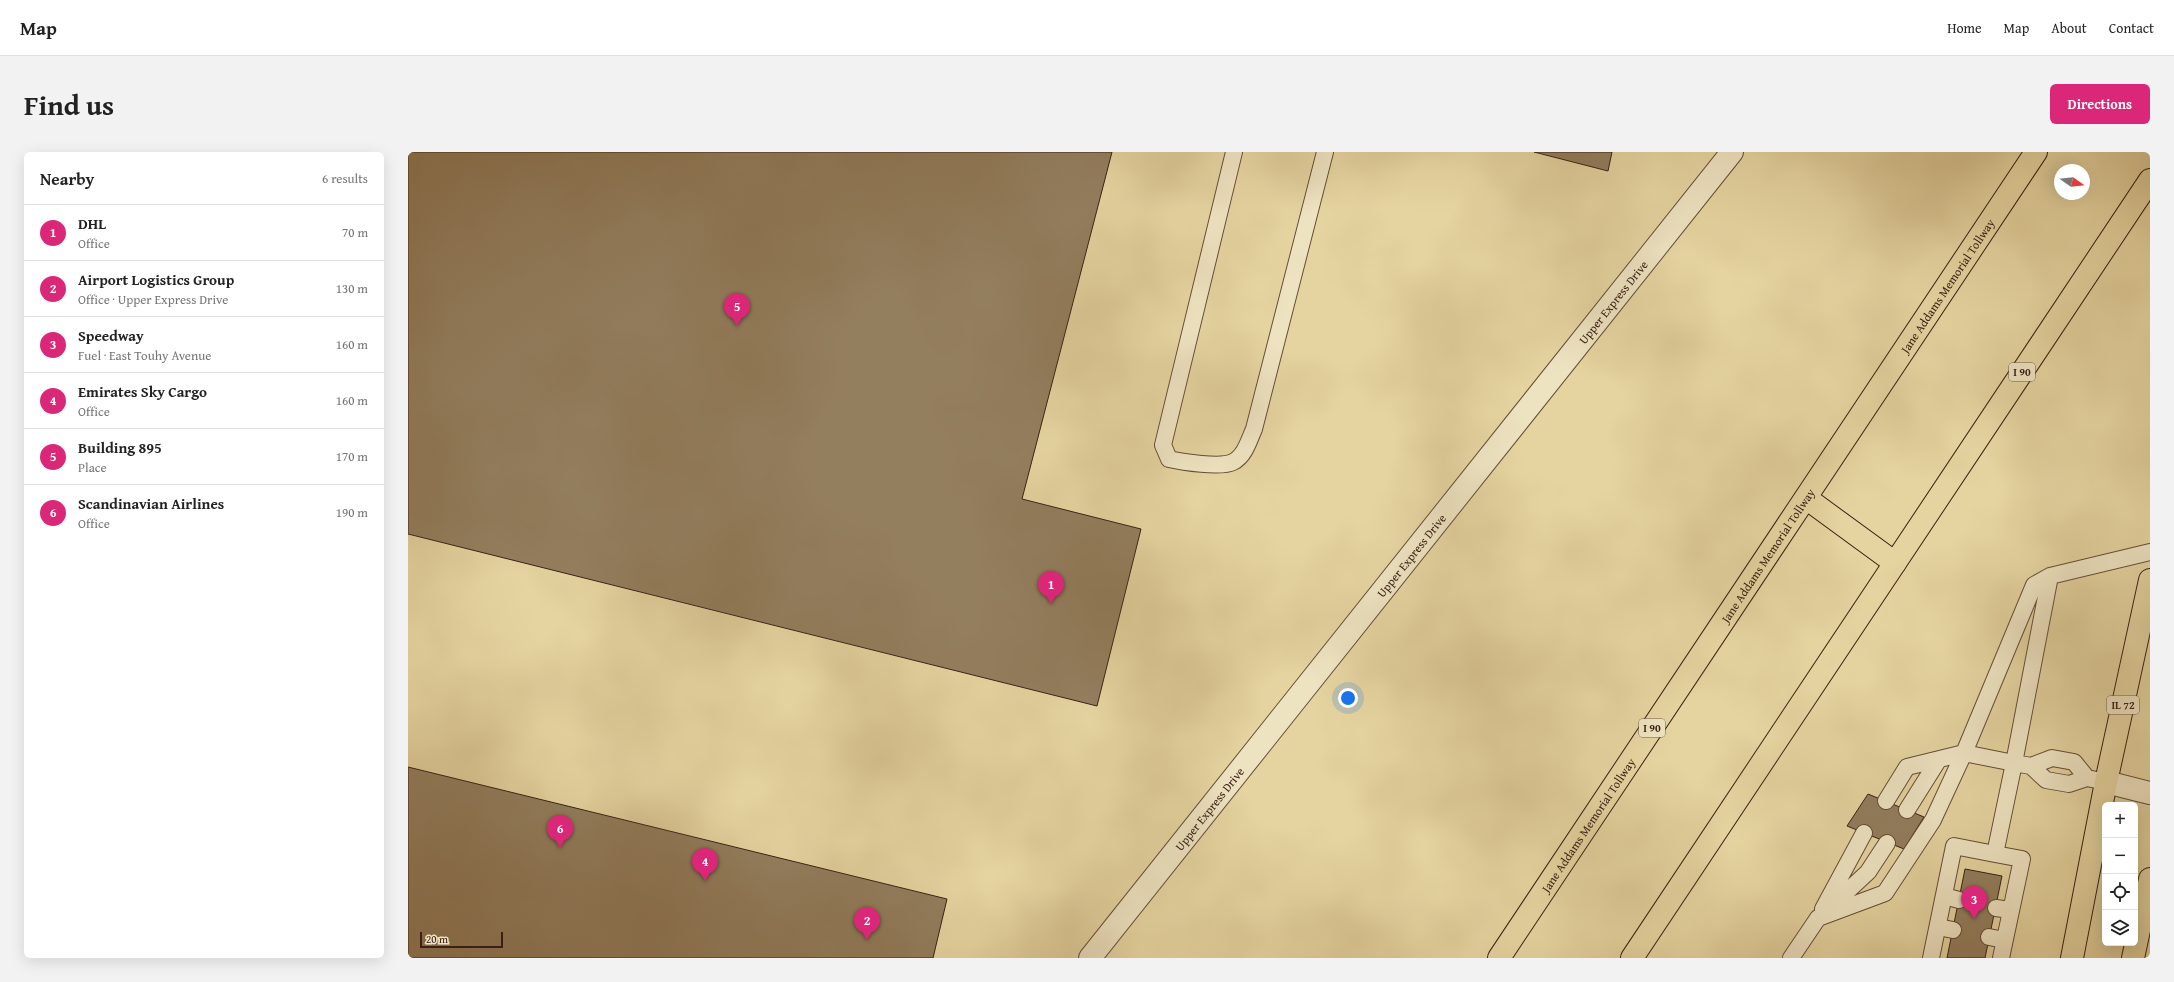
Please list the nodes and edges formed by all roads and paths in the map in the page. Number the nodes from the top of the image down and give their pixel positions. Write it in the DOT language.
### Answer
graph roads {
  1 [pos="1234,152"];
  2 [pos="1325,152"];
  3 [pos="1732,152"];
  4 [pos="2036,152"];
  5 [pos="2150,180"];
  6 [pos="1806,498"];
  7 [pos="2150,552"];
  8 [pos="1895,563"];
  9 [pos="2050,576"];
  10 [pos="2150,580"];
  11 [pos="1964,753"];
  12 [pos="1939,759"];
  13 [pos="2014,763"];
  14 [pos="2031,766"];
  15 [pos="2096,780"];
  16 [pos="2150,792"];
  17 [pos="1886,801"];
  18 [pos="1907,810"];
  19 [pos="1864,833"];
  20 [pos="1887,843"];
  21 [pos="1995,854"];
  22 [pos="2150,879"];
  23 [pos="1818,918"];
  24 [pos="1090,958"];
  25 [pos="1499,958"];
  26 [pos="1632,958"];
  27 [pos="1791,958"];
  28 [pos="1933,958"];
  29 [pos="2001,958"];
  30 [pos="2072,958"];
  31 [pos="2134,958"];
  1 -- 2 [label="lane"];
  3 -- 24 [label="street, Upper Express Drive"];
  4 -- 6 [label="main road, Jane Addams Memorial Tollway / I 90"];
  5 -- 8 [label="main road, I 90"];
  6 -- 8 [label="main road"];
  6 -- 25 [label="main road, Jane Addams Memorial Tollway / I 90"];
  7 -- 9 [label="lane"];
  8 -- 26 [label="main road, I 90"];
  9 -- 11 [label="lane"];
  9 -- 13 [label="lane"];
  10 -- 15 [label="main road, IL 72"];
  11 -- 12 [label="lane"];
  11 -- 13 [label="lane"];
  11 -- 23 [label="lane"];
  12 -- 17 [label="lane"];
  12 -- 18 [label="lane"];
  13 -- 14 [label="lane"];
  13 -- 21 [label="lane"];
  14 -- 15 [label="lane"];
  14 -- 15 [label="lane"];
  15 -- 16 [label="street"];
  15 -- 30 [label="main road, IL 72"];
  19 -- 23 [label="lane"];
  20 -- 23 [label="lane"];
  21 -- 28 [label="lane"];
  21 -- 29 [label="lane"];
  22 -- 31 [label="main road"];
  23 -- 27 [label="lane"];
}
